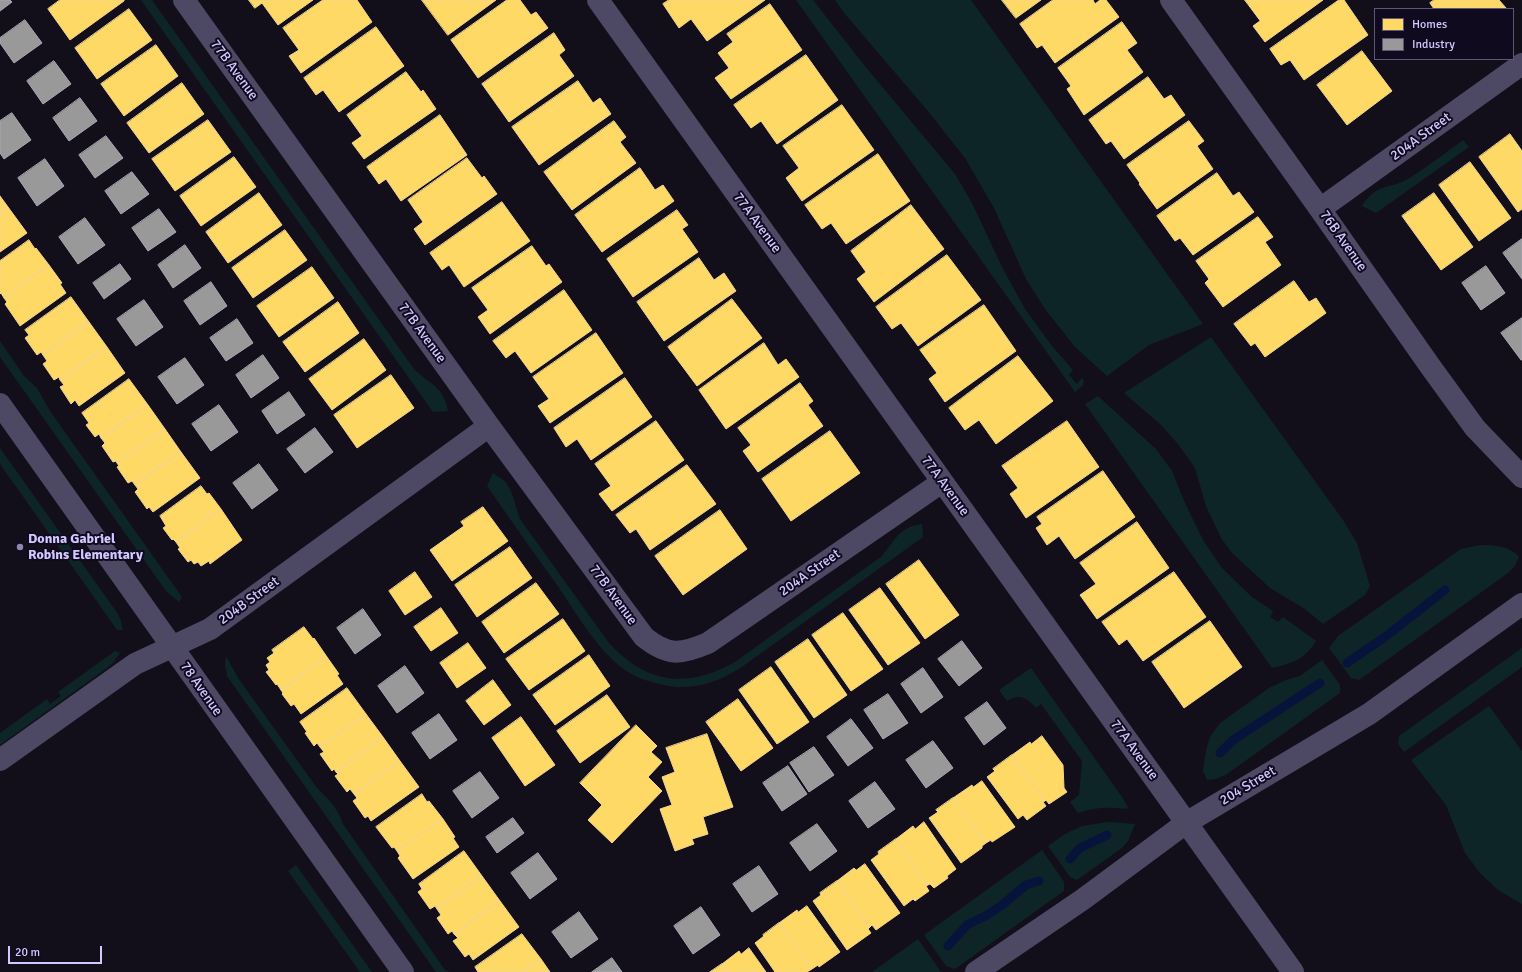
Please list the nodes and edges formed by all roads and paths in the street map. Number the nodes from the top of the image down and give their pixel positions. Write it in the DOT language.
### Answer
graph roads {
  1 [pos="184,0"];
  2 [pos="598,0"];
  3 [pos="1171,0"];
  4 [pos="1522,64"];
  5 [pos="1320,209"];
  6 [pos="0,404"];
  7 [pos="489,426"];
  8 [pos="1522,477"];
  9 [pos="942,482"];
  10 [pos="1522,604"];
  11 [pos="172,647"];
  12 [pos="673,652"];
  13 [pos="0,760"];
  14 [pos="1186,823"];
  15 [pos="403,972"];
  16 [pos="976,972"];
  17 [pos="1293,972"];
  1 -- 7 [label="street, 77B Avenue"];
  2 -- 9 [label="street, 77A Avenue"];
  3 -- 5 [label="street, 76B Avenue"];
  4 -- 5 [label="street, 204A Street"];
  5 -- 8 [label="street, 76B Avenue"];
  6 -- 11 [label="street, 78 Avenue"];
  7 -- 11 [label="street, 204B Street"];
  7 -- 12 [label="street, 77B Avenue"];
  9 -- 12 [label="street, 204A Street"];
  9 -- 14 [label="street, 77A Avenue"];
  10 -- 14 [label="street, 204 Street"];
  11 -- 13 [label="street, 204B Street"];
  11 -- 15 [label="street, 78 Avenue"];
  14 -- 16 [label="street, 204 Street"];
  14 -- 17 [label="street, 77A Avenue"];
}
